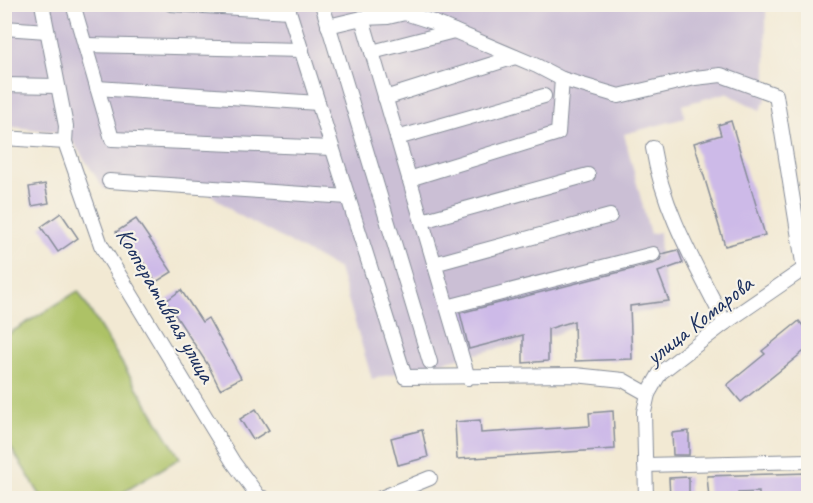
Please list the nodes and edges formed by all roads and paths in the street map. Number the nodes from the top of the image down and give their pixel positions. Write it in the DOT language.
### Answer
graph roads {
  1 [pos="42,4"];
  2 [pos="73,4"];
  3 [pos="171,4"];
  4 [pos="322,4"];
  5 [pos="362,18"];
  6 [pos="328,26"];
  7 [pos="4,28"];
  8 [pos="47,31"];
  9 [pos="454,31"];
  10 [pos="85,45"];
  11 [pos="302,50"];
  12 [pos="372,52"];
  13 [pos="515,57"];
  14 [pos="562,79"];
  15 [pos="4,85"];
  16 [pos="57,86"];
  17 [pos="97,88"];
  18 [pos="544,96"];
  19 [pos="385,98"];
  20 [pos="318,103"];
  21 [pos="4,138"];
  22 [pos="397,138"];
  23 [pos="65,142"];
  24 [pos="332,148"];
  25 [pos="653,148"];
  26 [pos="588,175"];
  27 [pos="410,179"];
  28 [pos="109,181"];
  29 [pos="348,197"];
  30 [pos="610,216"];
  31 [pos="422,220"];
  32 [pos="653,254"];
  33 [pos="434,264"];
  34 [pos="806,267"];
  35 [pos="447,307"];
  36 [pos="725,323"];
  37 [pos="430,362"];
  38 [pos="468,378"];
  39 [pos="648,394"];
  40 [pos="808,461"];
  41 [pos="645,465"];
  42 [pos="430,478"];
  43 [pos="264,498"];
  44 [pos="381,498"];
  45 [pos="646,498"];
  1 -- 8 [label="street, Кооперативная улица"];
  2 -- 10 [label="street"];
  3 -- 11 [label="street"];
  4 -- 6 [label="street"];
  5 -- 6 [label="street"];
  5 -- 9 [label="street"];
  5 -- 12 [label="street"];
  6 -- 37 [label="street"];
  7 -- 8 [label="street"];
  8 -- 16 [label="street, Кооперативная улица"];
  9 -- 12 [label="street"];
  9 -- 13 [label="street"];
  10 -- 11 [label="street"];
  10 -- 17 [label="street"];
  11 -- 20 [label="street"];
  12 -- 19 [label="street"];
  13 -- 14 [label="street"];
  13 -- 19 [label="street"];
  14 -- 27 [label="street"];
  14 -- 34 [label="street"];
  15 -- 16 [label="street"];
  16 -- 23 [label="street, Кооперативная улица"];
  17 -- 20 [label="street"];
  17 -- 24 [label="street"];
  18 -- 22 [label="street"];
  19 -- 22 [label="street"];
  20 -- 24 [label="street"];
  21 -- 23 [label="street"];
  22 -- 27 [label="street"];
  23 -- 43 [label="street, Кооперативная улица"];
  24 -- 29 [label="street"];
  25 -- 36 [label="street"];
  26 -- 31 [label="street"];
  27 -- 31 [label="street"];
  28 -- 29 [label="street"];
  29 -- 38 [label="street"];
  30 -- 33 [label="street"];
  31 -- 33 [label="street"];
  32 -- 35 [label="street"];
  33 -- 35 [label="street"];
  34 -- 36 [label="street, улица Комарова"];
  35 -- 38 [label="street"];
  36 -- 39 [label="street, улица Комарова"];
  38 -- 39 [label="street"];
  39 -- 41 [label="street, улица Комарова"];
  40 -- 41 [label="street"];
  41 -- 45 [label="street, улица Комарова"];
  42 -- 44 [label="street"];
}
